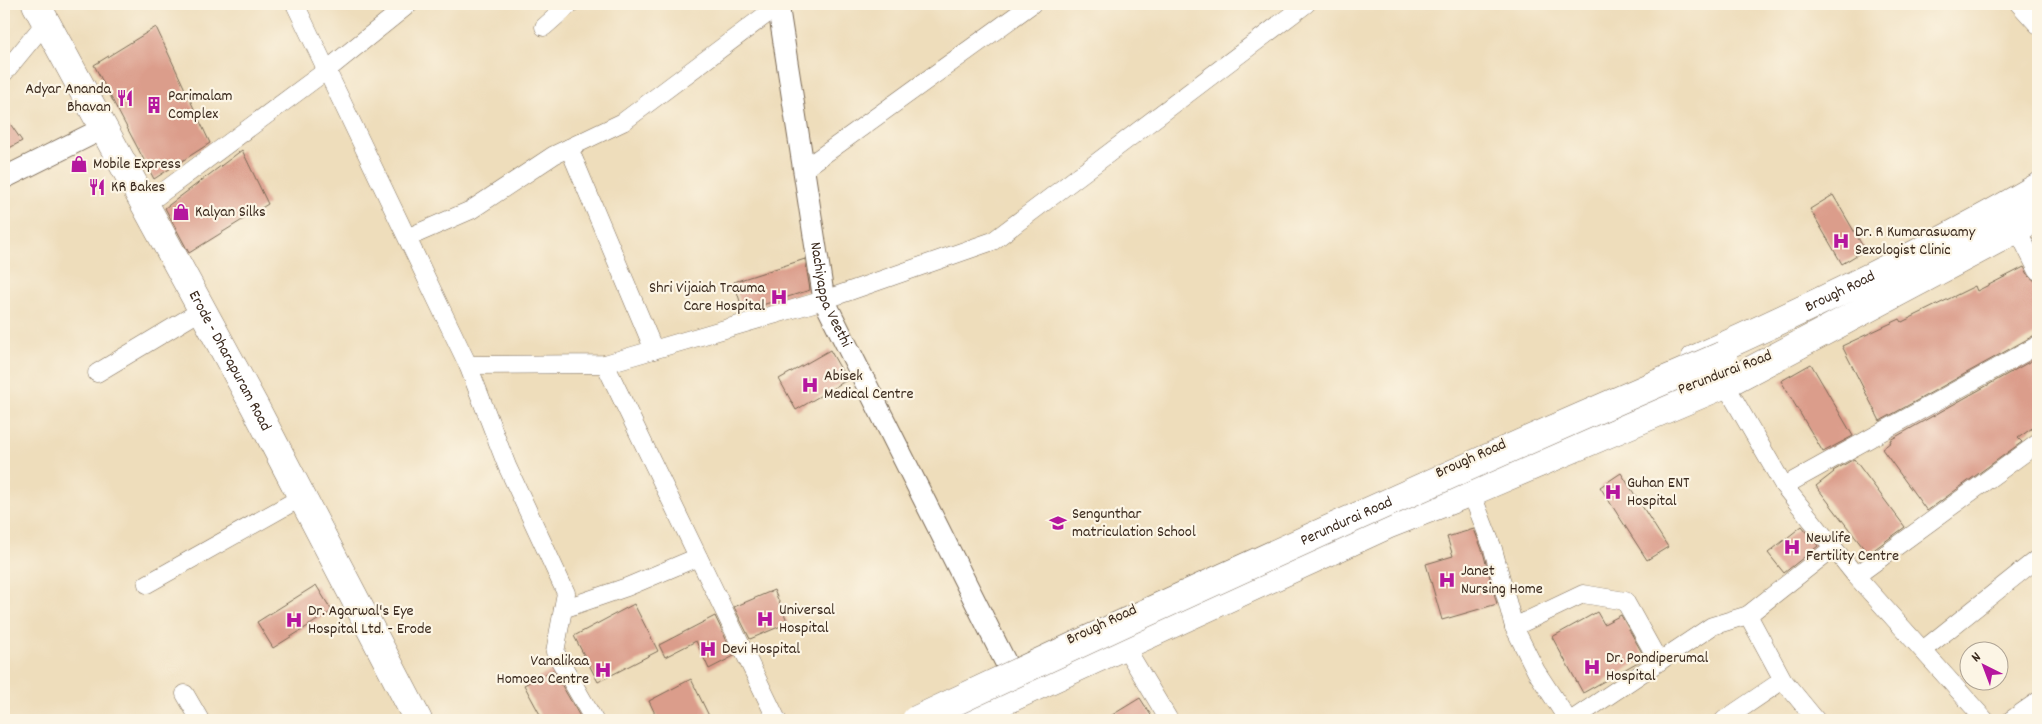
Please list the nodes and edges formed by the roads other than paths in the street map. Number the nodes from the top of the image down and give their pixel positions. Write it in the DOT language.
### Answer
graph roads {
  1 [pos="295,4"];
  2 [pos="409,4"];
  3 [pos="570,4"];
  4 [pos="779,4"];
  5 [pos="1032,4"];
  6 [pos="1306,4"];
  7 [pos="2019,4"];
  8 [pos="41,13"];
  9 [pos="2038,25"];
  10 [pos="544,27"];
  11 [pos="327,70"];
  12 [pos="4,73"];
  13 [pos="104,128"];
  14 [pos="569,148"];
  15 [pos="804,169"];
  16 [pos="4,178"];
  17 [pos="2038,186"];
  18 [pos="144,206"];
  19 [pos="2028,222"];
  20 [pos="409,238"];
  21 [pos="2038,271"];
  22 [pos="824,300"];
  23 [pos="202,310"];
  24 [pos="1775,323"];
  25 [pos="2038,345"];
  26 [pos="1795,347"];
  27 [pos="654,350"];
  28 [pos="605,364"];
  29 [pos="468,365"];
  30 [pos="1726,369"];
  31 [pos="97,373"];
  32 [pos="2038,443"];
  33 [pos="1784,486"];
  34 [pos="1471,492"];
  35 [pos="302,497"];
  36 [pos="1833,548"];
  37 [pos="698,557"];
  38 [pos="2038,558"];
  39 [pos="1856,576"];
  40 [pos="147,584"];
  41 [pos="564,609"];
  42 [pos="1748,615"];
  43 [pos="1514,627"];
  44 [pos="1124,645"];
  45 [pos="1923,650"];
  46 [pos="1659,662"];
  47 [pos="1009,668"];
  48 [pos="1783,680"];
  49 [pos="1021,693"];
  50 [pos="185,694"];
  51 [pos="2038,701"];
  52 [pos="981,716"];
  53 [pos="200,720"];
  54 [pos="418,720"];
  55 [pos="594,720"];
  56 [pos="777,720"];
  57 [pos="899,720"];
  58 [pos="916,720"];
  59 [pos="945,720"];
  60 [pos="1169,720"];
  61 [pos="1568,720"];
  62 [pos="1572,720"];
  63 [pos="1724,720"];
  64 [pos="1816,720"];
  65 [pos="1985,720"];
  66 [pos="2011,720"];
  1 -- 11 [label="street"];
  2 -- 11 [label="street"];
  3 -- 10 [label="street"];
  4 -- 14 [label="street"];
  4 -- 15 [label="street, Nachiyappa Veethi"];
  5 -- 15 [label="street"];
  6 -- 22 [label="street"];
  7 -- 9 [label="street"];
  8 -- 12 [label="street"];
  8 -- 13 [label="main road, Erode - Dharapuram Road"];
  11 -- 18 [label="street"];
  11 -- 20 [label="street"];
  13 -- 16 [label="street"];
  13 -- 18 [label="main road, Erode - Dharapuram Road"];
  14 -- 20 [label="street"];
  14 -- 27 [label="street"];
  15 -- 22 [label="street, Nachiyappa Veethi"];
  17 -- 24 [label="main road, Brough Road"];
  18 -- 23 [label="main road, Erode - Dharapuram Road"];
  19 -- 21 [label="street"];
  19 -- 26 [label="main road, Brough Road"];
  20 -- 29 [label="street"];
  22 -- 27 [label="street"];
  22 -- 47 [label="street, Nachiyappa Veethi"];
  23 -- 31 [label="street"];
  23 -- 35 [label="main road, Erode - Dharapuram Road"];
  24 -- 30 [label="main road, Perundurai Road"];
  24 -- 47 [label="main road, Brough Road"];
  25 -- 33 [label="street"];
  26 -- 30 [label="main road, Perundurai Road"];
  27 -- 28 [label="street"];
  28 -- 29 [label="street"];
  28 -- 37 [label="street"];
  29 -- 41 [label="street"];
  30 -- 33 [label="street"];
  30 -- 34 [label="main road, Brough Road"];
  30 -- 58 [label="main road, Perundurai Road, bridge"];
  30 -- 59 [label="main road, Perundurai Road"];
  32 -- 39 [label="street"];
  33 -- 36 [label="street"];
  34 -- 43 [label="street"];
  34 -- 44 [label="main road, Brough Road"];
  35 -- 40 [label="street"];
  35 -- 54 [label="main road, Erode - Dharapuram Road"];
  36 -- 39 [label="street"];
  36 -- 42 [label="street"];
  37 -- 41 [label="street"];
  37 -- 56 [label="street"];
  38 -- 45 [label="street"];
  39 -- 45 [label="street"];
  41 -- 55 [label="street"];
  42 -- 46 [label="street"];
  42 -- 48 [label="street"];
  43 -- 46 [label="street"];
  43 -- 61 [label="street"];
  44 -- 49 [label="main road, Brough Road"];
  44 -- 60 [label="street"];
  45 -- 65 [label="street"];
  46 -- 62 [label="street"];
  47 -- 49 [label="street, Nachiyappa Veethi"];
  47 -- 57 [label="main road, Brough Road"];
  48 -- 63 [label="street"];
  48 -- 64 [label="street"];
  49 -- 52 [label="main road, Brough Road"];
  50 -- 53 [label="street"];
  51 -- 66 [label="street"];
}
